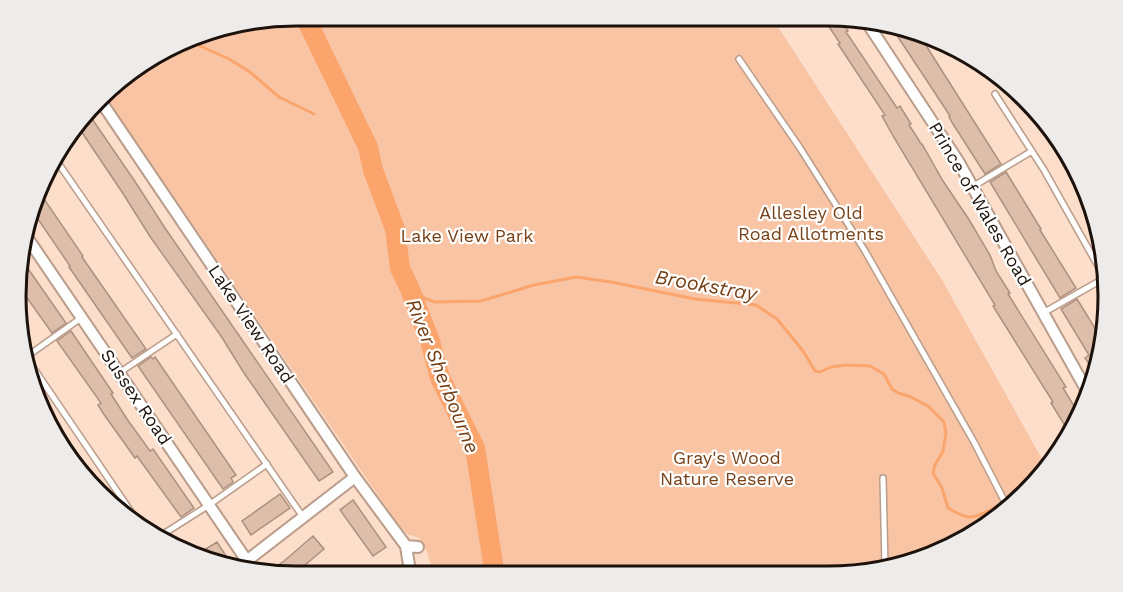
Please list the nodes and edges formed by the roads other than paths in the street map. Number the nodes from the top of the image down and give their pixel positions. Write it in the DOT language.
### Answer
graph roads {
  1 [pos="872,30"];
  2 [pos="739,59"];
  3 [pos="995,94"];
  4 [pos="104,106"];
  5 [pos="1032,151"];
  6 [pos="60,165"];
  7 [pos="972,187"];
  8 [pos="31,243"];
  9 [pos="1095,260"];
  10 [pos="1097,282"];
  11 [pos="1043,313"];
  12 [pos="82,318"];
  13 [pos="177,334"];
  14 [pos="32,352"];
  15 [pos="119,373"];
  16 [pos="39,379"];
  17 [pos="1083,384"];
  18 [pos="267,464"];
  19 [pos="355,477"];
  20 [pos="883,478"];
  21 [pos="1004,500"];
  22 [pos="209,505"];
  23 [pos="129,509"];
  24 [pos="303,517"];
  25 [pos="166,533"];
  26 [pos="885,560"];
  27 [pos="242,561"];
  28 [pos="247,562"];
  29 [pos="409,565"];
  1 -- 7 [label="street, Prince of Wales Road"];
  2 -- 21 [label="lane"];
  3 -- 5 [label="lane"];
  4 -- 19 [label="street, Lake View Road"];
  5 -- 7 [label="lane"];
  5 -- 9 [label="lane"];
  6 -- 13 [label="lane"];
  7 -- 11 [label="street, Prince of Wales Road"];
  8 -- 12 [label="street, Sussex Road"];
  10 -- 11 [label="lane"];
  11 -- 17 [label="street, Prince of Wales Road"];
  12 -- 14 [label="lane"];
  12 -- 15 [label="street, Sussex Road"];
  13 -- 15 [label="lane"];
  13 -- 18 [label="lane"];
  15 -- 22 [label="street, Sussex Road"];
  16 -- 23 [label="lane"];
  18 -- 22 [label="lane"];
  18 -- 24 [label="lane"];
  19 -- 24 [label="street"];
  19 -- 29 [label="street, Lake View Road"];
  20 -- 26 [label="lane"];
  22 -- 25 [label="lane"];
  22 -- 27 [label="street, Sussex Road"];
  24 -- 28 [label="street"];
}
